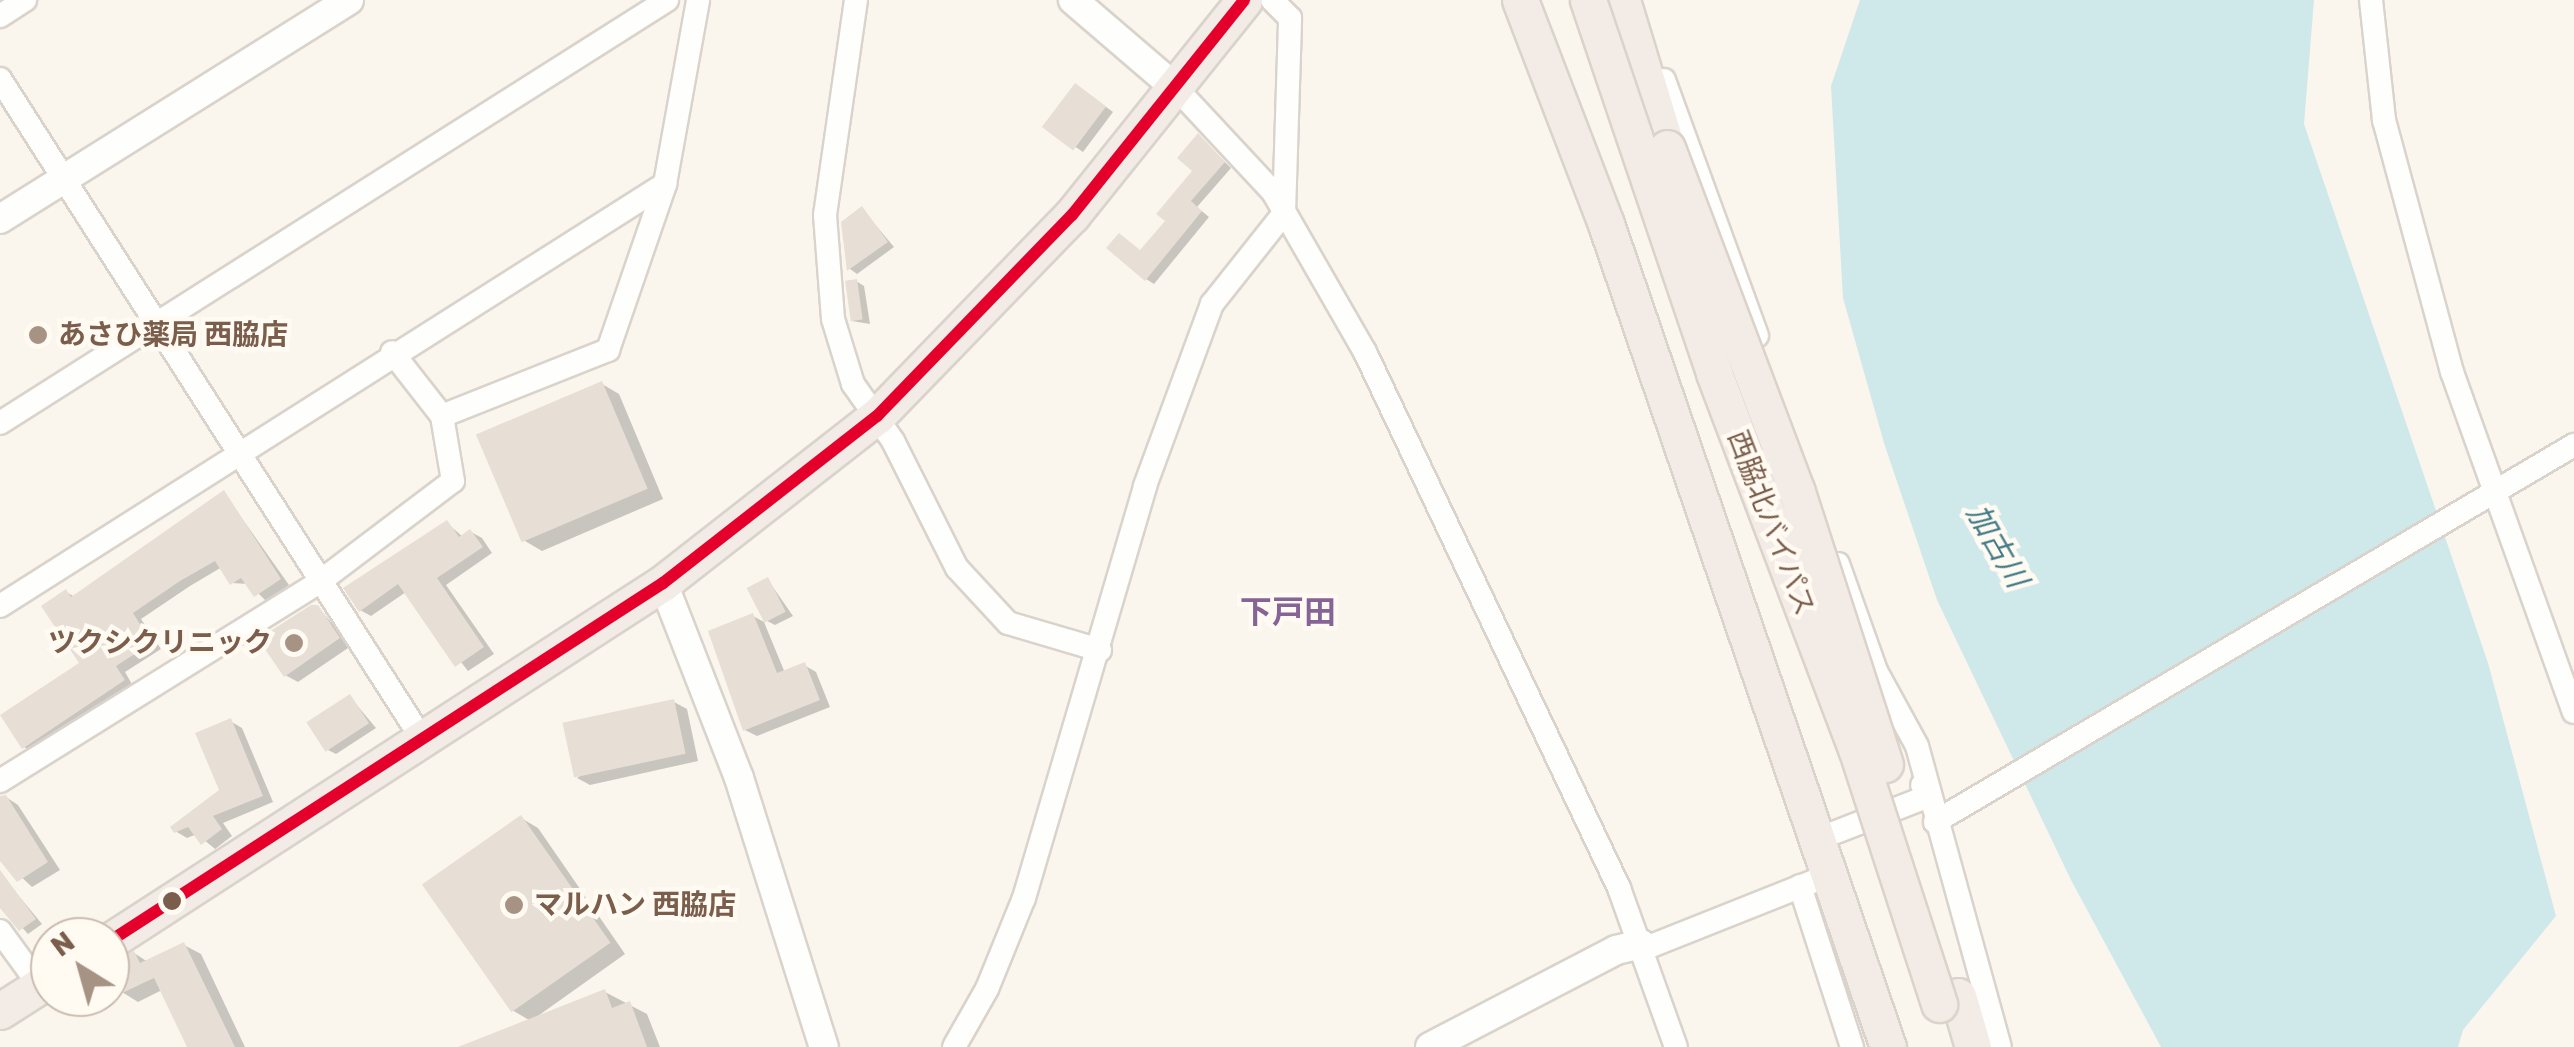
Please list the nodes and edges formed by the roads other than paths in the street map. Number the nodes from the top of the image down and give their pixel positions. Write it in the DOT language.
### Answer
graph roads {
  1 [pos="25,0"];
  2 [pos="349,0"];
  3 [pos="667,0"];
  4 [pos="698,0"];
  5 [pos="856,0"];
  6 [pos="1073,0"];
  7 [pos="1244,0"];
  8 [pos="1272,0"];
  9 [pos="1520,0"];
  10 [pos="1588,0"];
  11 [pos="1618,0"];
  12 [pos="2372,0"];
  13 [pos="0,16"];
  14 [pos="0,79"];
  15 [pos="1664,80"];
  16 [pos="1177,88"];
  17 [pos="62,179"];
  18 [pos="665,184"];
  19 [pos="1284,212"];
  20 [pos="0,219"];
  21 [pos="155,324"];
  22 [pos="392,352"];
  23 [pos="442,416"];
  24 [pos="877,416"];
  25 [pos="0,422"];
  26 [pos="2574,445"];
  27 [pos="237,454"];
  28 [pos="2493,491"];
  29 [pos="318,582"];
  30 [pos="663,583"];
  31 [pos="0,606"];
  32 [pos="1100,650"];
  33 [pos="2574,712"];
  34 [pos="424,742"];
  35 [pos="0,781"];
  36 [pos="1929,796"];
  37 [pos="1934,822"];
  38 [pos="1818,839"];
  39 [pos="1814,881"];
  40 [pos="130,928"];
  41 [pos="0,931"];
  42 [pos="1641,944"];
  43 [pos="30,965"];
  44 [pos="30,992"];
  45 [pos="1948,1000"];
  46 [pos="0,1011"];
  47 [pos="824,1047"];
  48 [pos="954,1047"];
  49 [pos="1430,1047"];
  50 [pos="1676,1047"];
  51 [pos="1852,1047"];
  52 [pos="1888,1047"];
  53 [pos="1952,1047"];
  54 [pos="1973,1047"];
  55 [pos="2000,1047"];
  1 -- 13 [label="street"];
  2 -- 17 [label="street"];
  3 -- 21 [label="street"];
  4 -- 18 [label="street"];
  5 -- 24 [label="street"];
  6 -- 16 [label="street"];
  7 -- 16 [label="highway"];
  8 -- 19 [label="street"];
  9 -- 38 [label="highway"];
  10 -- 45 [label="highway, 西脇北バイパス, bridge"];
  11 -- 36 [label="street"];
  11 -- 45 [label="highway, bridge"];
  12 -- 28 [label="street"];
  14 -- 17 [label="street"];
  15 -- 36 [label="street"];
  16 -- 19 [label="street"];
  16 -- 24 [label="highway"];
  17 -- 20 [label="street"];
  17 -- 21 [label="street"];
  18 -- 22 [label="street"];
  18 -- 23 [label="street"];
  19 -- 32 [label="street"];
  19 -- 42 [label="street"];
  21 -- 25 [label="street"];
  21 -- 27 [label="street"];
  22 -- 23 [label="street"];
  22 -- 27 [label="street"];
  23 -- 29 [label="street"];
  24 -- 30 [label="highway"];
  24 -- 32 [label="street"];
  26 -- 28 [label="street"];
  27 -- 29 [label="street"];
  27 -- 31 [label="street"];
  28 -- 33 [label="street"];
  28 -- 37 [label="street"];
  29 -- 34 [label="street"];
  29 -- 35 [label="street"];
  30 -- 34 [label="highway"];
  30 -- 47 [label="street"];
  32 -- 48 [label="street"];
  34 -- 40 [label="highway"];
  36 -- 37 [label="street"];
  36 -- 38 [label="street"];
  37 -- 55 [label="street"];
  38 -- 39 [label="highway"];
  39 -- 42 [label="street"];
  39 -- 51 [label="street"];
  39 -- 52 [label="highway"];
  41 -- 43 [label="street"];
  42 -- 49 [label="street"];
  42 -- 50 [label="street"];
  44 -- 46 [label="highway"];
  45 -- 53 [label="highway, 西脇北バイパス"];
  45 -- 54 [label="highway"];
}
